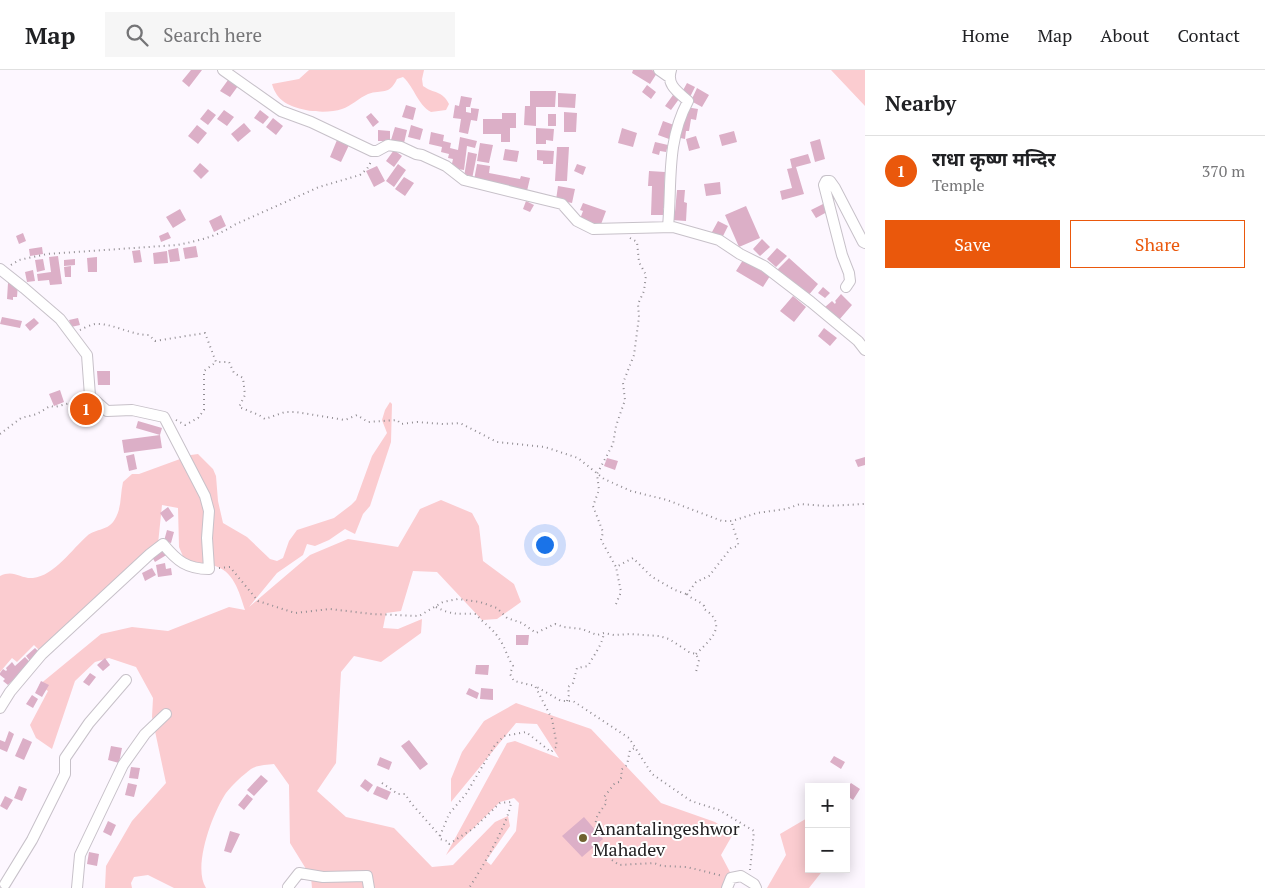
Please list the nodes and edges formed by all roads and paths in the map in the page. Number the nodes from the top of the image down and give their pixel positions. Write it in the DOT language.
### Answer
graph roads {
  1 [pos="223,70"];
  2 [pos="659,70"];
  3 [pos="670,74"];
  4 [pos="377,151"];
  5 [pos="668,227"];
  6 [pos="629,237"];
  7 [pos="865,243"];
  8 [pos="1,270"];
  9 [pos="846,287"];
  10 [pos="70,333"];
  11 [pos="865,350"];
  12 [pos="216,362"];
  13 [pos="90,396"];
  14 [pos="167,423"];
  15 [pos="0,434"];
  16 [pos="598,474"];
  17 [pos="865,504"];
  18 [pos="732,521"];
  19 [pos="616,567"];
  20 [pos="209,569"];
  21 [pos="686,594"];
  22 [pos="616,604"];
  23 [pos="436,607"];
  24 [pos="604,633"];
  25 [pos="696,654"];
  26 [pos="696,672"];
  27 [pos="126,680"];
  28 [pos="535,686"];
  29 [pos="568,701"];
  30 [pos="0,708"];
  31 [pos="166,714"];
  32 [pos="635,748"];
  33 [pos="382,783"];
  34 [pos="597,832"];
  35 [pos="440,836"];
  36 [pos="612,860"];
  37 [pos="731,878"];
  38 [pos="4,883"];
  39 [pos="755,886"];
  40 [pos="77,888"];
  41 [pos="289,888"];
  42 [pos="369,888"];
  43 [pos="469,888"];
  44 [pos="727,888"];
  1 -- 4 [label="street"];
  2 -- 3 [label="street"];
  3 -- 5 [label="street"];
  4 -- 5 [label="street"];
  4 -- 8 [label="path"];
  5 -- 11 [label="street"];
  6 -- 16 [label="path"];
  7 -- 9 [label="street"];
  8 -- 10 [label="street"];
  10 -- 12 [label="path"];
  10 -- 13 [label="street"];
  12 -- 14 [label="path"];
  12 -- 16 [label="path"];
  13 -- 14 [label="street"];
  13 -- 15 [label="path"];
  14 -- 20 [label="street"];
  16 -- 18 [label="path"];
  16 -- 19 [label="path"];
  17 -- 18 [label="path"];
  18 -- 25 [label="path"];
  19 -- 21 [label="path"];
  19 -- 22 [label="path"];
  20 -- 23 [label="path"];
  20 -- 30 [label="street"];
  23 -- 24 [label="path"];
  23 -- 28 [label="path"];
  24 -- 25 [label="path"];
  24 -- 29 [label="path"];
  25 -- 26 [label="path"];
  27 -- 38 [label="street"];
  28 -- 29 [label="path"];
  28 -- 35 [label="path"];
  29 -- 32 [label="path"];
  31 -- 40 [label="street"];
  32 -- 34 [label="path"];
  32 -- 39 [label="path"];
  33 -- 35 [label="path"];
  35 -- 43 [label="path"];
  36 -- 37 [label="path"];
  37 -- 39 [label="street"];
  37 -- 44 [label="street"];
  41 -- 42 [label="street"];
}
